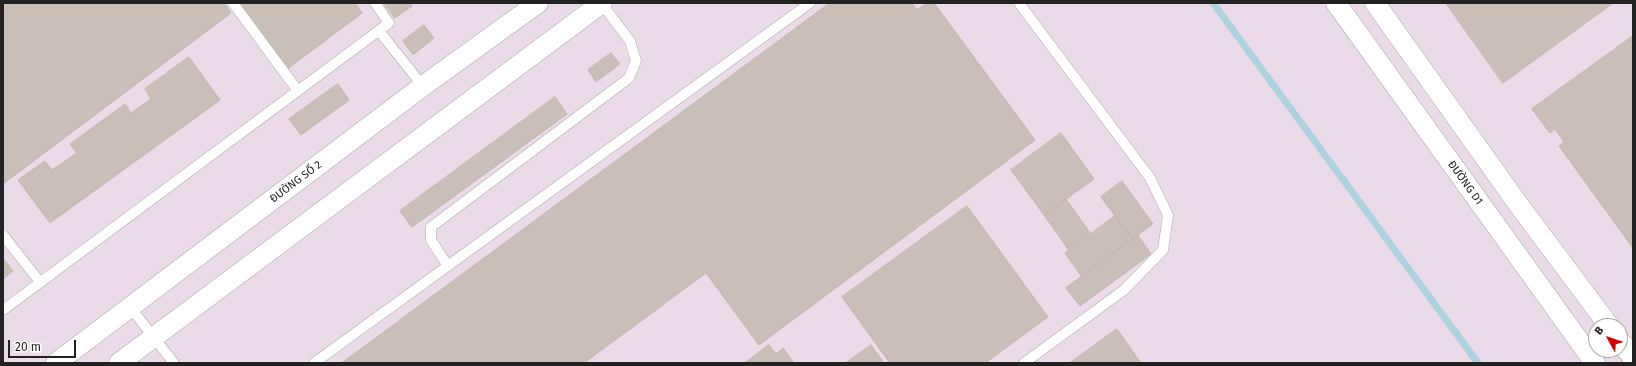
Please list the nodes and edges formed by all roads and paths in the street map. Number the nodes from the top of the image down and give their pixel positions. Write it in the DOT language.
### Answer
graph roads {
  1 [pos="232,3"];
  2 [pos="375,3"];
  3 [pos="538,3"];
  4 [pos="601,3"];
  5 [pos="810,3"];
  6 [pos="1018,3"];
  7 [pos="1336,3"];
  8 [pos="1375,3"];
  9 [pos="379,31"];
  10 [pos="423,86"];
  11 [pos="298,90"];
  12 [pos="1518,204"];
  13 [pos="1494,223"];
  14 [pos="3,235"];
  15 [pos="448,266"];
  16 [pos="40,282"];
  17 [pos="130,307"];
  18 [pos="3,310"];
  19 [pos="1603,318"];
  20 [pos="154,337"];
  21 [pos="56,363"];
  22 [pos="120,363"];
  23 [pos="174,363"];
  24 [pos="314,363"];
  25 [pos="1024,363"];
  26 [pos="1595,363"];
  1 -- 11 [label="lane"];
  2 -- 9 [label="lane"];
  3 -- 10 [label="street, ĐƯỜNG SỐ 2"];
  4 -- 15 [label="lane"];
  4 -- 20 [label="street"];
  5 -- 15 [label="lane"];
  6 -- 25 [label="lane"];
  7 -- 13 [label="street, ĐƯỜNG D1"];
  8 -- 12 [label="street"];
  9 -- 10 [label="lane"];
  9 -- 11 [label="lane"];
  10 -- 17 [label="street, ĐƯỜNG SỐ 2"];
  11 -- 16 [label="lane"];
  12 -- 13 [label="street"];
  12 -- 19 [label="street"];
  13 -- 26 [label="street, ĐƯỜNG D1"];
  14 -- 16 [label="lane"];
  15 -- 24 [label="lane"];
  16 -- 18 [label="lane"];
  17 -- 20 [label="lane"];
  17 -- 21 [label="street, ĐƯỜNG SỐ 2"];
  20 -- 22 [label="street"];
  20 -- 23 [label="lane"];
}
